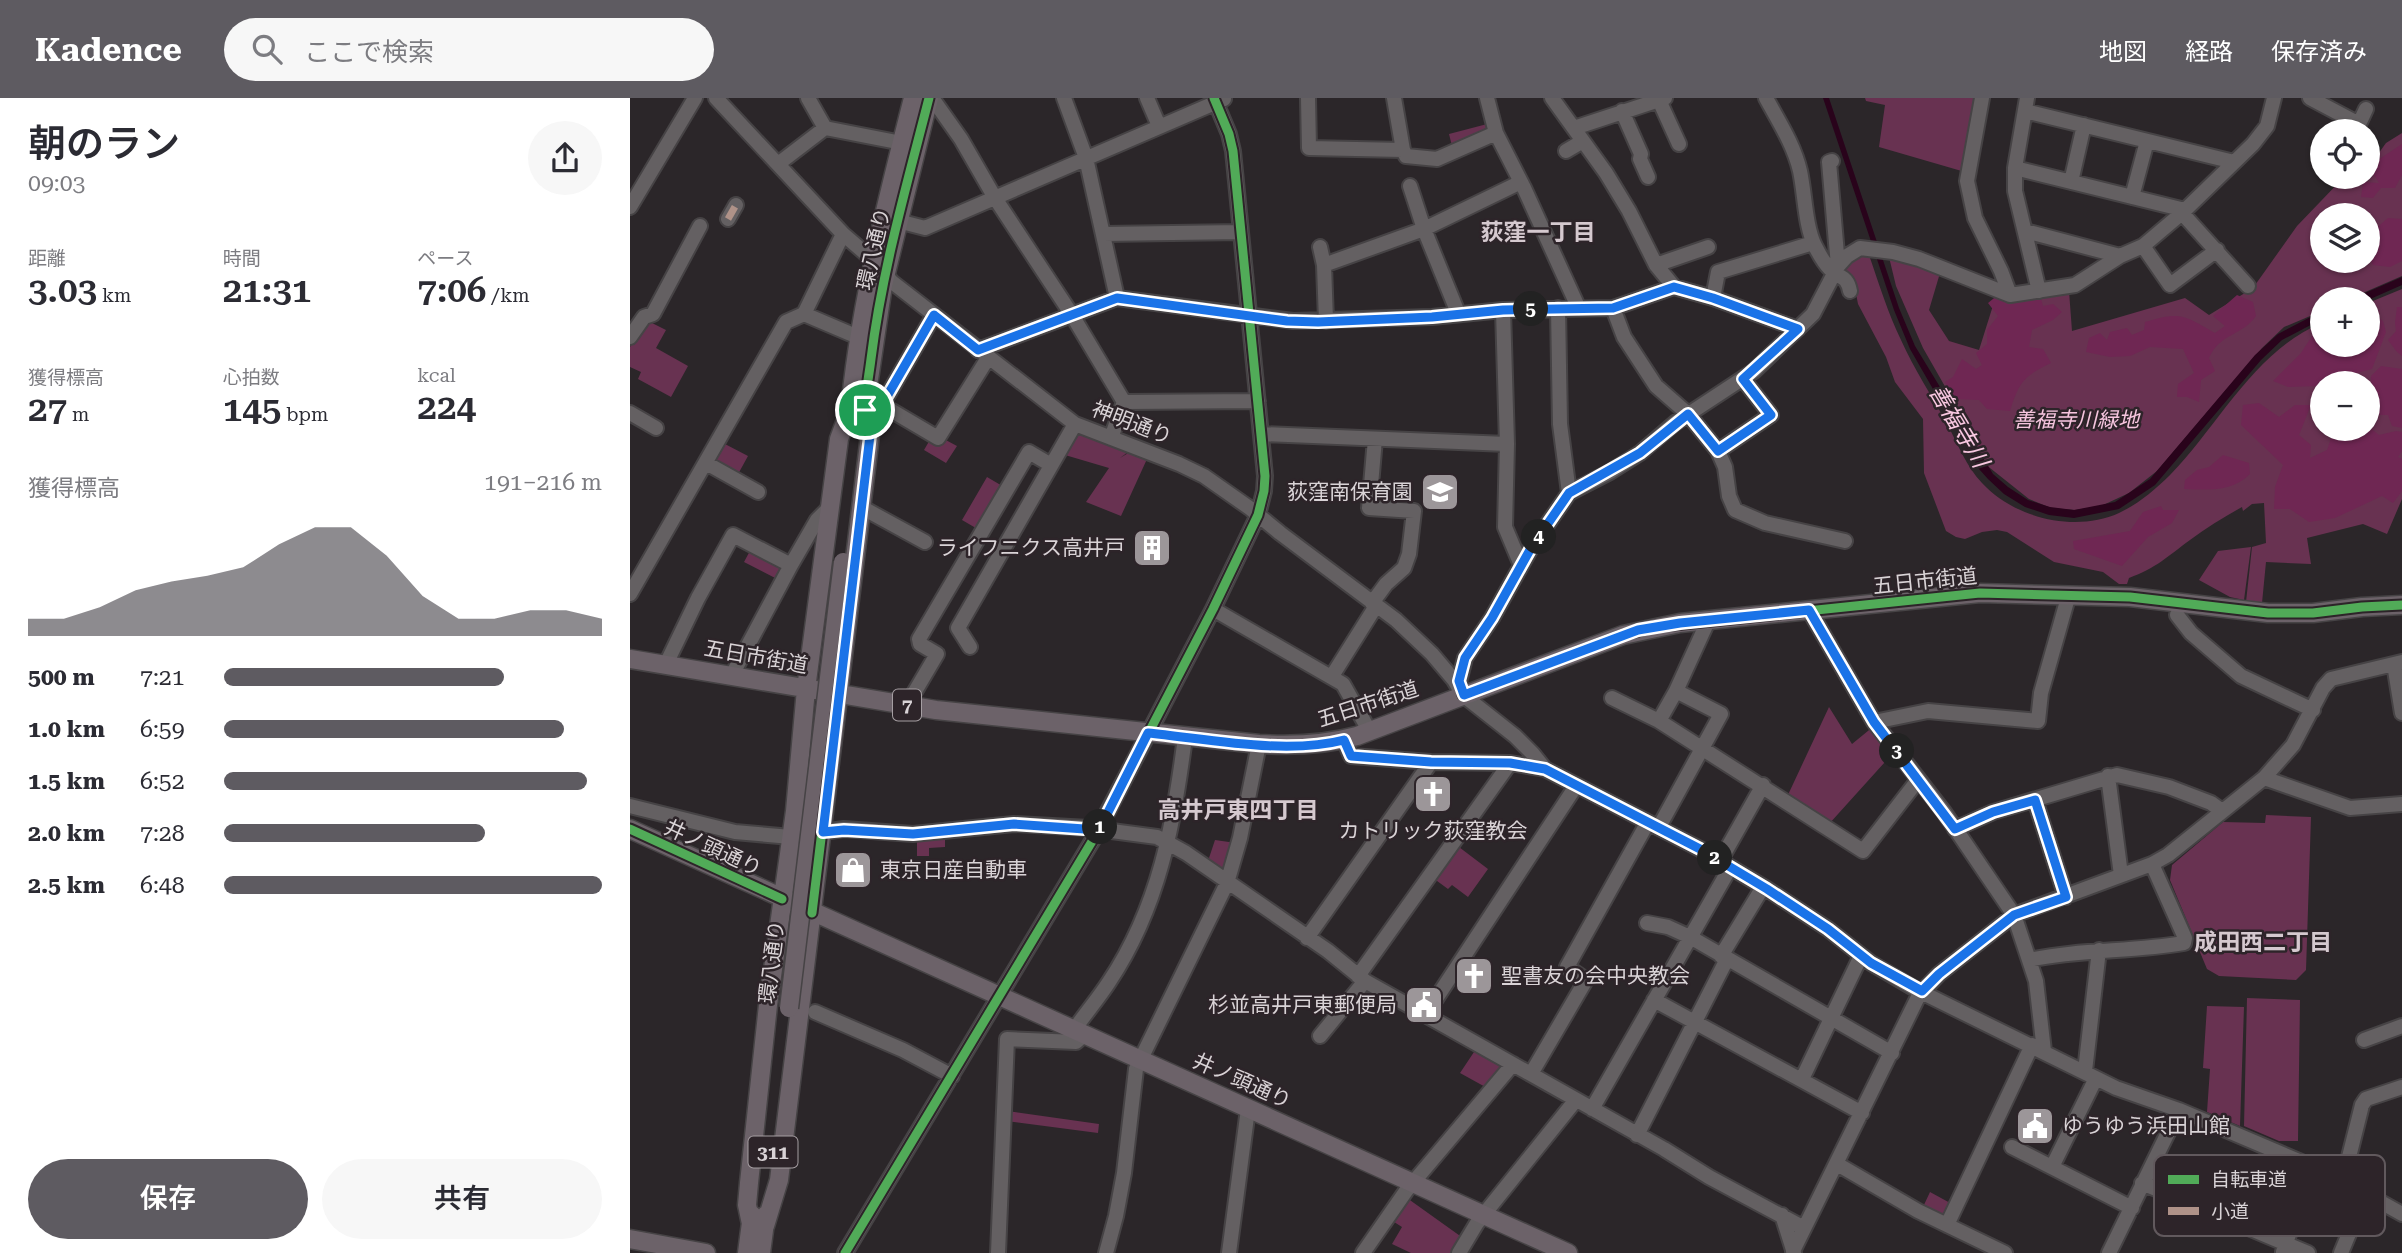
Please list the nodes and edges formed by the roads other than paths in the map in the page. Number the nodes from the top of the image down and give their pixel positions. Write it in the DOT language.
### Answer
graph roads {
  1 [pos="695,98"];
  2 [pos="716,98"];
  3 [pos="808,98"];
  4 [pos="912,98"];
  5 [pos="930,98"];
  6 [pos="1064,98"];
  7 [pos="1147,98"];
  8 [pos="1308,98"];
  9 [pos="1394,98"];
  10 [pos="1487,98"];
  11 [pos="1552,98"];
  12 [pos="1766,98"];
  13 [pos="1982,98"];
  14 [pos="2274,98"];
  15 [pos="2311,98"];
  16 [pos="1218,99"];
  17 [pos="1662,99"];
  18 [pos="2026,104"];
  19 [pos="2366,109"];
  20 [pos="1622,111"];
  21 [pos="2084,125"];
  22 [pos="1159,126"];
  23 [pos="825,128"];
  24 [pos="1574,128"];
  25 [pos="1496,134"];
  26 [pos="1583,141"];
  27 [pos="2147,141"];
  28 [pos="902,143"];
  29 [pos="1679,144"];
  30 [pos="1403,150"];
  31 [pos="1566,151"];
  32 [pos="1086,158"];
  33 [pos="1832,160"];
  34 [pos="2234,162"];
  35 [pos="778,164"];
  36 [pos="2015,168"];
  37 [pos="1648,177"];
  38 [pos="1521,182"];
  39 [pos="2071,182"];
  40 [pos="1410,186"];
  41 [pos="2132,197"];
  42 [pos="995,198"];
  43 [pos="736,205"];
  44 [pos="630,207"];
  45 [pos="2184,211"];
  46 [pos="728,219"];
  47 [pos="898,221"];
  48 [pos="700,226"];
  49 [pos="1424,229"];
  50 [pos="2025,231"];
  51 [pos="1241,232"];
  52 [pos="843,234"];
  53 [pos="1103,234"];
  54 [pos="1813,243"];
  55 [pos="2143,246"];
  56 [pos="1320,247"];
  57 [pos="1708,247"];
  58 [pos="2217,250"];
  59 [pos="2120,256"];
  60 [pos="1324,265"];
  61 [pos="1656,265"];
  62 [pos="879,268"];
  63 [pos="1836,269"];
  64 [pos="2248,285"];
  65 [pos="1674,287"];
  66 [pos="1850,291"];
  67 [pos="2039,291"];
  68 [pos="2010,295"];
  69 [pos="1117,298"];
  70 [pos="1713,298"];
  71 [pos="1558,308"];
  72 [pos="1613,308"];
  73 [pos="1579,309"];
  74 [pos="1503,310"];
  75 [pos="1458,313"];
  76 [pos="804,314"];
  77 [pos="934,315"];
  78 [pos="1072,315"];
  79 [pos="1250,316"];
  80 [pos="1326,321"];
  81 [pos="1798,329"];
  82 [pos="630,337"];
  83 [pos="858,337"];
  84 [pos="983,354"];
  85 [pos="1743,379"];
  86 [pos="1258,401"];
  87 [pos="1124,402"];
  88 [pos="866,407"];
  89 [pos="630,412"];
  90 [pos="1688,414"];
  91 [pos="1075,424"];
  92 [pos="656,428"];
  93 [pos="1262,434"];
  94 [pos="1111,438"];
  95 [pos="1375,439"];
  96 [pos="1507,444"];
  97 [pos="1718,451"];
  98 [pos="706,463"];
  99 [pos="1051,465"];
  100 [pos="758,492"];
  101 [pos="1569,493"];
  102 [pos="861,507"];
  103 [pos="829,508"];
  104 [pos="1258,515"];
  105 [pos="1845,541"];
  106 [pos="925,542"];
  107 [pos="839,561"];
  108 [pos="791,565"];
  109 [pos="1521,565"];
  110 [pos="630,594"];
  111 [pos="2069,594"];
  112 [pos="1374,604"];
  113 [pos="2402,605"];
  114 [pos="1213,609"];
  115 [pos="1809,610"];
  116 [pos="2177,615"];
  117 [pos="1709,621"];
  118 [pos="970,647"];
  119 [pos="630,659"];
  120 [pos="2398,663"];
  121 [pos="667,665"];
  122 [pos="732,675"];
  123 [pos="1332,676"];
  124 [pos="806,689"];
  125 [pos="1676,691"];
  126 [pos="837,695"];
  127 [pos="1464,695"];
  128 [pos="1612,698"];
  129 [pos="907,705"];
  130 [pos="2313,710"];
  131 [pos="2402,713"];
  132 [pos="1659,721"];
  133 [pos="1874,722"];
  134 [pos="1370,732"];
  135 [pos="1148,733"];
  136 [pos="1185,737"];
  137 [pos="1344,740"];
  138 [pos="1259,744"];
  139 [pos="1702,747"];
  140 [pos="1431,762"];
  141 [pos="1510,763"];
  142 [pos="1545,769"];
  143 [pos="2108,776"];
  144 [pos="2264,778"];
  145 [pos="1918,780"];
  146 [pos="1763,785"];
  147 [pos="1576,786"];
  148 [pos="2035,800"];
  149 [pos="2402,804"];
  150 [pos="630,806"];
  151 [pos="2222,811"];
  152 [pos="1653,825"];
  153 [pos="630,829"];
  154 [pos="1955,829"];
  155 [pos="1099,830"];
  156 [pos="823,832"];
  157 [pos="791,837"];
  158 [pos="1169,842"];
  159 [pos="1725,864"];
  160 [pos="2152,864"];
  161 [pos="2121,875"];
  162 [pos="1227,883"];
  163 [pos="1762,887"];
  164 [pos="2066,897"];
  165 [pos="782,899"];
  166 [pos="812,913"];
  167 [pos="2014,915"];
  168 [pos="1647,923"];
  169 [pos="1690,937"];
  170 [pos="1307,938"];
  171 [pos="2099,950"];
  172 [pos="1861,956"];
  173 [pos="1724,957"];
  174 [pos="2029,960"];
  175 [pos="1361,978"];
  176 [pos="1922,991"];
  177 [pos="999,997"];
  178 [pos="1654,1000"];
  179 [pos="815,1012"];
  180 [pos="1426,1014"];
  181 [pos="1830,1018"];
  182 [pos="1694,1022"];
  183 [pos="2402,1026"];
  184 [pos="1079,1032"];
  185 [pos="1320,1036"];
  186 [pos="2364,1040"];
  187 [pos="2038,1048"];
  188 [pos="1892,1053"];
  189 [pos="1140,1060"];
  190 [pos="1513,1064"];
  191 [pos="1531,1074"];
  192 [pos="2091,1074"];
  193 [pos="952,1076"];
  194 [pos="1802,1079"];
  195 [pos="2402,1087"];
  196 [pos="1575,1101"];
  197 [pos="1248,1109"];
  198 [pos="1592,1109"];
  199 [pos="2179,1110"];
  200 [pos="1862,1113"];
  201 [pos="1637,1135"];
  202 [pos="2012,1147"];
  203 [pos="2156,1155"];
  204 [pos="2284,1155"];
  205 [pos="2350,1155"];
  206 [pos="2154,1159"];
  207 [pos="1837,1164"];
  208 [pos="2052,1167"];
  209 [pos="2142,1183"];
  210 [pos="1413,1184"];
  211 [pos="2154,1188"];
  212 [pos="2132,1208"];
  213 [pos="1483,1215"];
  214 [pos="1782,1215"];
  215 [pos="758,1225"];
  216 [pos="1947,1226"];
  217 [pos="1804,1227"];
  218 [pos="2258,1236"];
  219 [pos="2348,1236"];
  220 [pos="630,1239"];
  221 [pos="2284,1248"];
  222 [pos="2114,1251"];
  223 [pos="1794,1252"];
  224 [pos="706,1253"];
  225 [pos="747,1253"];
  226 [pos="761,1253"];
  227 [pos="845,1253"];
  228 [pos="998,1253"];
  229 [pos="1106,1253"];
  230 [pos="1229,1253"];
  231 [pos="1363,1253"];
  232 [pos="1459,1253"];
  233 [pos="1568,1253"];
  234 [pos="2005,1253"];
  235 [pos="2308,1253"];
  236 [pos="2341,1253"];
  1 -- 44 [label="street"];
  2 -- 35 [label="street, 神明通り"];
  3 -- 23 [label="street"];
  4 -- 28 [label="main road, 環八通り / 311"];
  5 -- 42 [label="street"];
  5 -- 47 [label="main road, 環八通り / 311"];
  6 -- 32 [label="street"];
  7 -- 22 [label="street"];
  8 -- 30 [label="street"];
  9 -- 30 [label="street"];
  10 -- 25 [label="street"];
  11 -- 24 [label="street"];
  12 -- 54 [label="street"];
  13 -- 68 [label="street"];
  14 -- 34 [label="street"];
  15 -- 19 [label="street"];
  16 -- 22 [label="street"];
  16 -- 51 [label="street"];
  17 -- 20 [label="street"];
  17 -- 29 [label="street"];
  18 -- 21 [label="street"];
  18 -- 36 [label="street"];
  20 -- 24 [label="street"];
  20 -- 37 [label="street"];
  21 -- 27 [label="street"];
  21 -- 39 [label="street"];
  22 -- 32 [label="street"];
  23 -- 28 [label="street"];
  23 -- 35 [label="street"];
  24 -- 26 [label="street"];
  25 -- 30 [label="street"];
  25 -- 38 [label="street"];
  26 -- 31 [label="street"];
  26 -- 61 [label="street"];
  27 -- 34 [label="street"];
  27 -- 41 [label="street"];
  28 -- 62 [label="main road, 環八通り / 311"];
  32 -- 42 [label="street"];
  32 -- 53 [label="street"];
  33 -- 63 [label="street"];
  34 -- 45 [label="street"];
  35 -- 52 [label="street, 神明通り"];
  36 -- 39 [label="street"];
  36 -- 50 [label="street"];
  38 -- 49 [label="street"];
  38 -- 73 [label="street"];
  39 -- 41 [label="street"];
  40 -- 49 [label="street"];
  41 -- 45 [label="street"];
  42 -- 47 [label="street"];
  42 -- 78 [label="street"];
  43 -- 46 [label="street"];
  45 -- 55 [label="street"];
  45 -- 58 [label="street"];
  47 -- 62 [label="main road, 環八通り / 311"];
  48 -- 82 [label="street"];
  49 -- 60 [label="street"];
  49 -- 75 [label="street"];
  50 -- 59 [label="street"];
  50 -- 67 [label="street"];
  51 -- 53 [label="street"];
  51 -- 79 [label="street"];
  52 -- 62 [label="street, 神明通り"];
  52 -- 76 [label="street"];
  53 -- 69 [label="street"];
  54 -- 63 [label="street"];
  54 -- 70 [label="street"];
  55 -- 58 [label="street"];
  55 -- 59 [label="street"];
  56 -- 60 [label="street"];
  57 -- 61 [label="street"];
  58 -- 64 [label="street"];
  59 -- 67 [label="street"];
  60 -- 80 [label="street"];
  61 -- 65 [label="street"];
  62 -- 77 [label="street, 神明通り"];
  62 -- 83 [label="main road, 環八通り / 311"];
  62 -- 88 [label="main road, 環八通り / 311"];
  63 -- 66 [label="street"];
  63 -- 68 [label="street"];
  63 -- 81 [label="street"];
  65 -- 70 [label="street"];
  65 -- 72 [label="street"];
  67 -- 68 [label="street"];
  69 -- 78 [label="street"];
  69 -- 79 [label="street"];
  70 -- 81 [label="street"];
  71 -- 73 [label="street"];
  71 -- 74 [label="street"];
  71 -- 101 [label="street"];
  72 -- 73 [label="street"];
  72 -- 90 [label="street"];
  74 -- 75 [label="street"];
  74 -- 96 [label="street"];
  75 -- 80 [label="street"];
  76 -- 83 [label="street"];
  76 -- 98 [label="street"];
  77 -- 84 [label="street, 神明通り"];
  77 -- 88 [label="street"];
  78 -- 84 [label="street"];
  78 -- 87 [label="street"];
  79 -- 80 [label="street"];
  79 -- 86 [label="street"];
  81 -- 85 [label="street"];
  83 -- 88 [label="main road, 環八通り / 311"];
  84 -- 88 [label="street"];
  84 -- 91 [label="street, 神明通り"];
  85 -- 90 [label="street"];
  85 -- 97 [label="street"];
  86 -- 87 [label="street"];
  86 -- 93 [label="street"];
  87 -- 94 [label="street"];
  88 -- 102 [label="main road"];
  88 -- 103 [label="main road"];
  88 -- 107 [label="main road, 環八通り / 311"];
  89 -- 92 [label="street"];
  90 -- 97 [label="street"];
  90 -- 101 [label="street"];
  91 -- 94 [label="street, 神明通り"];
  91 -- 99 [label="street"];
  93 -- 95 [label="street"];
  93 -- 104 [label="street"];
  94 -- 104 [label="street, 神明通り"];
  95 -- 96 [label="street"];
  95 -- 112 [label="street"];
  96 -- 109 [label="street"];
  97 -- 105 [label="street"];
  98 -- 100 [label="street"];
  98 -- 110 [label="street"];
  99 -- 118 [label="street"];
  99 -- 129 [label="street"];
  101 -- 109 [label="street"];
  102 -- 106 [label="street"];
  102 -- 126 [label="main road"];
  103 -- 108 [label="street"];
  103 -- 124 [label="main road"];
  104 -- 112 [label="street, 神明通り"];
  104 -- 114 [label="street"];
  107 -- 215 [label="main road, 環八通り / 311, bridge"];
  107 -- 215 [label="main road, 環八通り / 311"];
  108 -- 121 [label="street"];
  108 -- 122 [label="street"];
  109 -- 127 [label="street"];
  111 -- 113 [label="main road, 五日市街道 / 7"];
  111 -- 115 [label="main road, 五日市街道 / 7"];
  111 -- 133 [label="street"];
  112 -- 123 [label="street"];
  112 -- 127 [label="street, 神明通り"];
  114 -- 123 [label="street"];
  114 -- 135 [label="street"];
  115 -- 117 [label="main road, 五日市街道 / 7"];
  115 -- 133 [label="street"];
  116 -- 130 [label="street"];
  117 -- 125 [label="street"];
  117 -- 127 [label="main road, 五日市街道 / 7"];
  119 -- 121 [label="main road, 五日市街道 / 7"];
  120 -- 130 [label="street"];
  120 -- 131 [label="street"];
  121 -- 122 [label="main road, 五日市街道 / 7"];
  122 -- 124 [label="main road, 五日市街道 / 7"];
  123 -- 134 [label="street"];
  124 -- 126 [label="main road, 五日市街道 / 7"];
  124 -- 157 [label="main road"];
  125 -- 132 [label="street"];
  125 -- 139 [label="street"];
  126 -- 129 [label="main road, 五日市街道 / 7"];
  126 -- 156 [label="main road"];
  127 -- 134 [label="main road, 五日市街道 / 7"];
  127 -- 142 [label="street, 神明通り"];
  128 -- 132 [label="street"];
  129 -- 135 [label="main road, 五日市街道 / 7"];
  130 -- 144 [label="street"];
  132 -- 139 [label="street"];
  133 -- 145 [label="street"];
  134 -- 137 [label="main road, 五日市街道 / 7"];
  135 -- 136 [label="main road, 五日市街道 / 7"];
  135 -- 155 [label="street"];
  136 -- 138 [label="main road, 五日市街道 / 7"];
  136 -- 158 [label="street"];
  137 -- 138 [label="main road, 五日市街道 / 7"];
  137 -- 140 [label="street"];
  138 -- 162 [label="street"];
  139 -- 146 [label="street"];
  139 -- 152 [label="street"];
  140 -- 141 [label="street"];
  140 -- 170 [label="street"];
  141 -- 142 [label="street"];
  141 -- 175 [label="street"];
  142 -- 147 [label="street"];
  143 -- 148 [label="street"];
  143 -- 151 [label="street"];
  143 -- 161 [label="street"];
  144 -- 149 [label="street"];
  144 -- 151 [label="street"];
  145 -- 146 [label="street"];
  145 -- 154 [label="street"];
  146 -- 159 [label="street"];
  147 -- 152 [label="street"];
  147 -- 180 [label="street"];
  148 -- 154 [label="street"];
  148 -- 164 [label="street"];
  150 -- 157 [label="street"];
  151 -- 160 [label="street"];
  152 -- 159 [label="street"];
  152 -- 191 [label="street"];
  153 -- 165 [label="main road, 井ノ頭通り"];
  154 -- 167 [label="street"];
  155 -- 156 [label="street"];
  155 -- 158 [label="street"];
  155 -- 177 [label="street"];
  156 -- 166 [label="main road"];
  157 -- 165 [label="main road"];
  158 -- 162 [label="street"];
  158 -- 184 [label="street"];
  159 -- 163 [label="street"];
  159 -- 169 [label="street"];
  160 -- 161 [label="street"];
  160 -- 171 [label="street"];
  161 -- 164 [label="street"];
  162 -- 170 [label="street"];
  162 -- 189 [label="street"];
  163 -- 172 [label="street"];
  163 -- 173 [label="street"];
  164 -- 167 [label="street"];
  165 -- 166 [label="main road, 井ノ頭通り"];
  165 -- 215 [label="main road"];
  166 -- 177 [label="main road, 井ノ頭通り"];
  166 -- 215 [label="main road"];
  167 -- 174 [label="street"];
  167 -- 176 [label="street"];
  168 -- 169 [label="street"];
  169 -- 173 [label="street"];
  169 -- 178 [label="street"];
  170 -- 175 [label="street"];
  171 -- 174 [label="street"];
  171 -- 192 [label="street"];
  172 -- 176 [label="street"];
  172 -- 181 [label="street"];
  173 -- 181 [label="street"];
  173 -- 182 [label="street"];
  174 -- 187 [label="street"];
  175 -- 180 [label="street"];
  175 -- 185 [label="street"];
  176 -- 187 [label="street"];
  176 -- 188 [label="street"];
  177 -- 184 [label="main road, 井ノ頭通り"];
  177 -- 193 [label="street"];
  178 -- 182 [label="street"];
  178 -- 198 [label="street"];
  179 -- 193 [label="street"];
  180 -- 190 [label="street"];
  181 -- 188 [label="street"];
  181 -- 194 [label="street"];
  182 -- 194 [label="street"];
  182 -- 201 [label="street"];
  183 -- 186 [label="street"];
  184 -- 189 [label="main road, 井ノ頭通り"];
  184 -- 228 [label="street"];
  187 -- 192 [label="street"];
  187 -- 216 [label="street"];
  188 -- 200 [label="street"];
  189 -- 197 [label="main road, 井ノ頭通り"];
  189 -- 229 [label="street"];
  190 -- 191 [label="street"];
  190 -- 210 [label="street"];
  191 -- 196 [label="street"];
  192 -- 199 [label="street"];
  192 -- 208 [label="street"];
  193 -- 227 [label="street"];
  194 -- 200 [label="street"];
  195 -- 205 [label="street"];
  196 -- 198 [label="street"];
  196 -- 213 [label="street"];
  197 -- 210 [label="main road, 井ノ頭通り"];
  197 -- 230 [label="street"];
  198 -- 201 [label="street"];
  199 -- 203 [label="street"];
  199 -- 204 [label="street"];
  200 -- 207 [label="street"];
  201 -- 214 [label="street"];
  202 -- 208 [label="street"];
  206 -- 209 [label="street"];
  207 -- 216 [label="street"];
  207 -- 217 [label="street"];
  208 -- 212 [label="street"];
  209 -- 211 [label="street"];
  209 -- 212 [label="street"];
  210 -- 213 [label="main road, 井ノ頭通り"];
  210 -- 231 [label="street"];
  212 -- 222 [label="street"];
  213 -- 232 [label="street"];
  213 -- 233 [label="main road, 井ノ頭通り"];
  214 -- 217 [label="street"];
  214 -- 223 [label="street"];
  215 -- 225 [label="main road, 環八通り / 311"];
  215 -- 226 [label="main road, 環八通り / 311"];
  216 -- 234 [label="street"];
  217 -- 223 [label="street"];
  218 -- 221 [label="street"];
  219 -- 236 [label="street"];
  220 -- 224 [label="main road"];
  221 -- 235 [label="street"];
}
